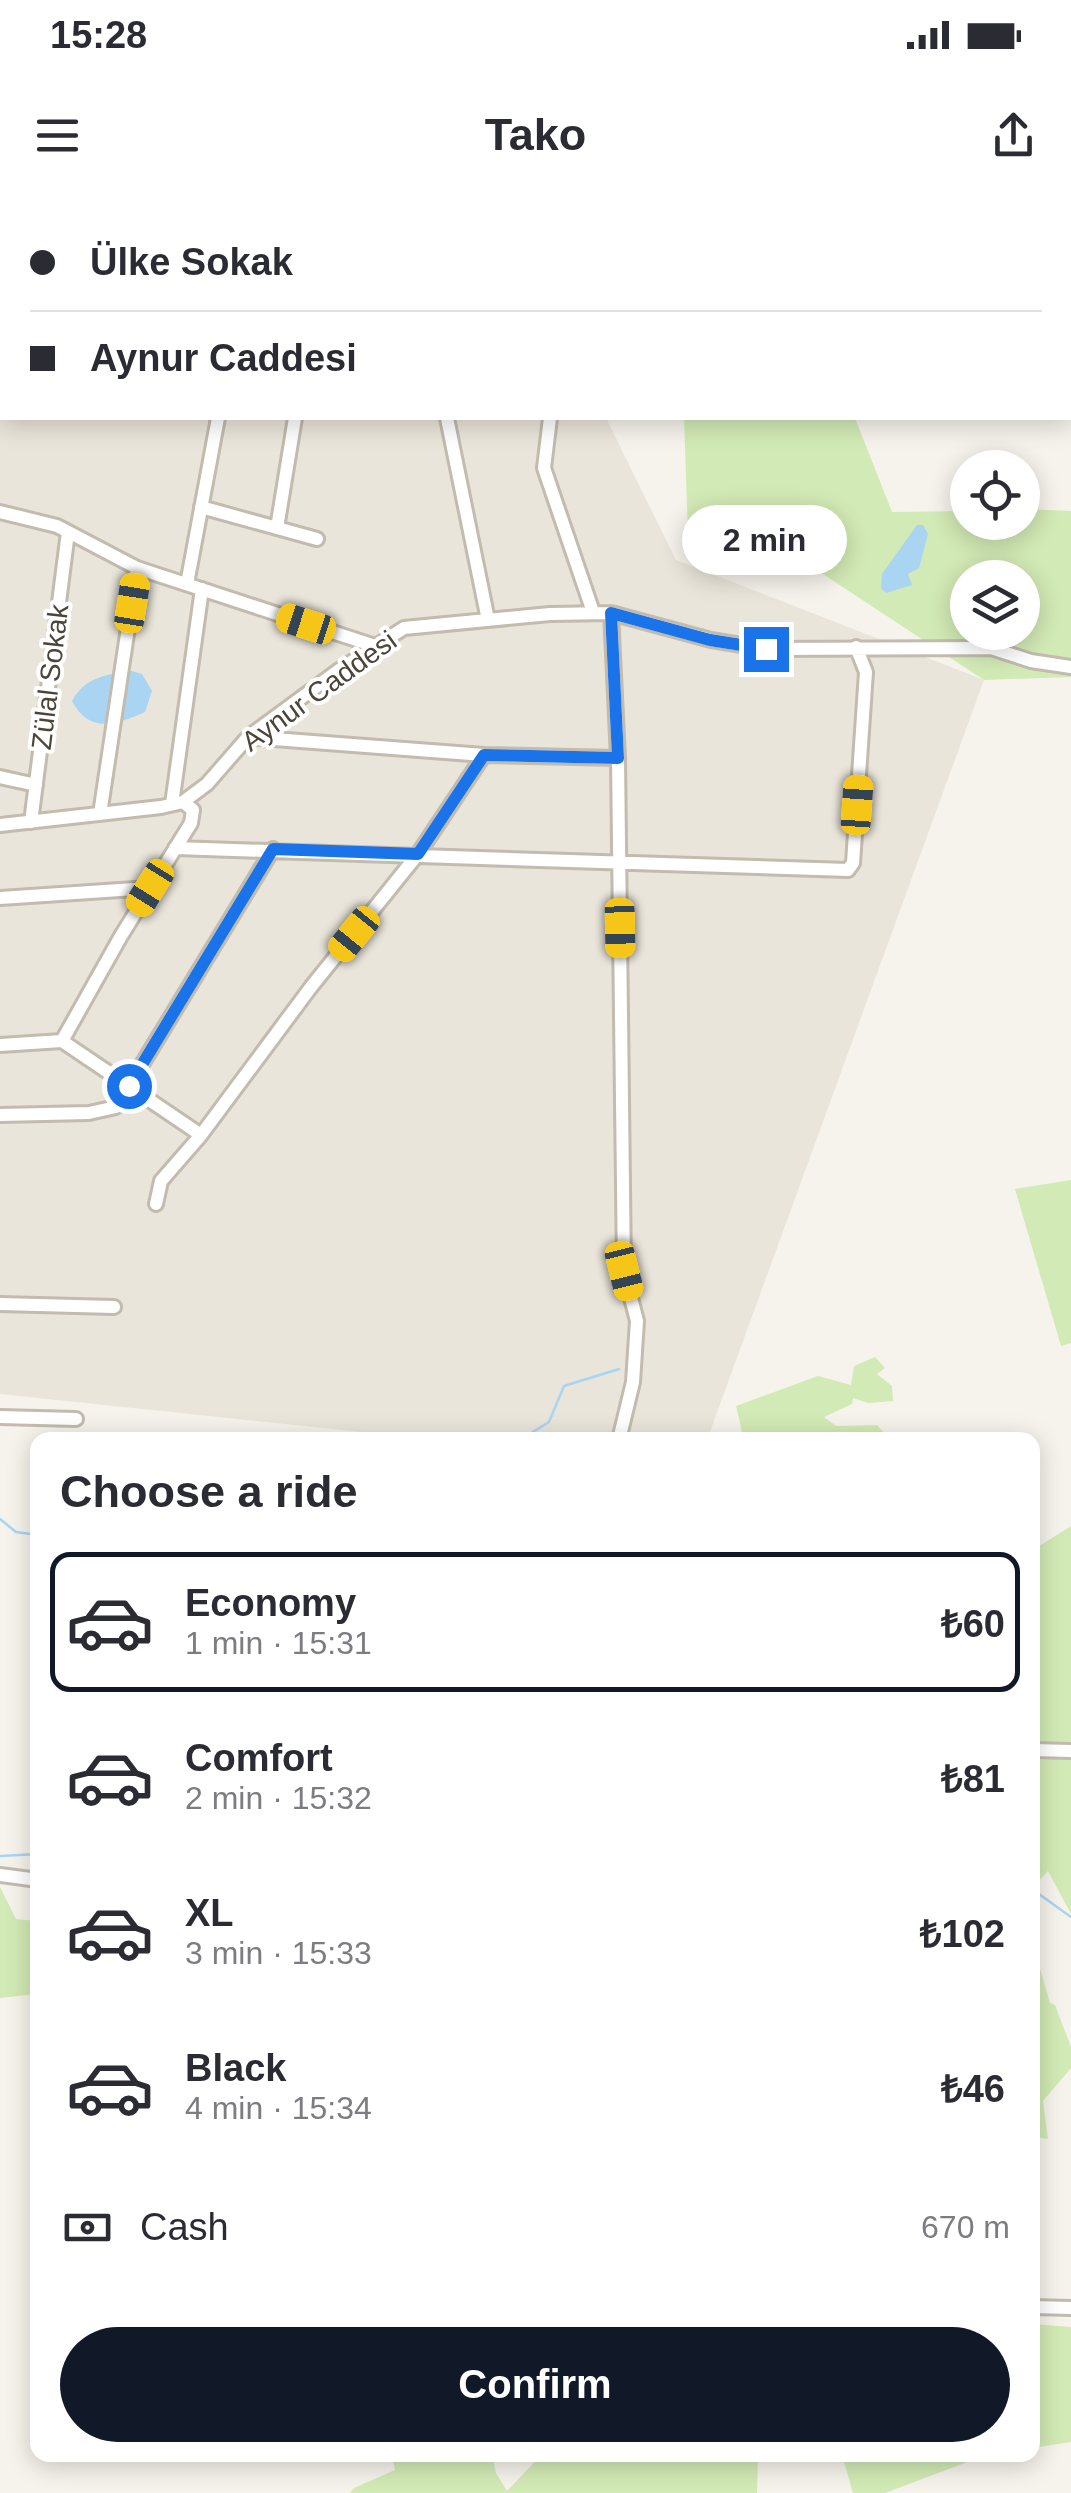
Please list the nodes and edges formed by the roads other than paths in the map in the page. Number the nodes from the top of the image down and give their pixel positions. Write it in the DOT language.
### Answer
graph roads {
  1 [pos="218,420"];
  2 [pos="295,420"];
  3 [pos="447,420"];
  4 [pos="550,420"];
  5 [pos="201,508"];
  6 [pos="0,512"];
  7 [pos="277,528"];
  8 [pos="68,532"];
  9 [pos="317,539"];
  10 [pos="137,568"];
  11 [pos="187,584"];
  12 [pos="202,589"];
  13 [pos="592,612"];
  14 [pos="611,613"];
  15 [pos="488,620"];
  16 [pos="375,646"];
  17 [pos="856,647"];
  18 [pos="1071,667"];
  19 [pos="248,737"];
  20 [pos="484,755"];
  21 [pos="618,758"];
  22 [pos="0,778"];
  23 [pos="36,785"];
  24 [pos="178,803"];
  25 [pos="100,814"];
  26 [pos="31,822"];
  27 [pos="0,825"];
  28 [pos="175,848"];
  29 [pos="273,849"];
  30 [pos="418,854"];
  31 [pos="619,860"];
  32 [pos="150,888"];
  33 [pos="0,898"];
  34 [pos="62,1040"];
  35 [pos="0,1045"];
  36 [pos="129,1086"];
  37 [pos="0,1115"];
  38 [pos="201,1135"];
  39 [pos="156,1204"];
  40 [pos="0,1304"];
  41 [pos="114,1307"];
  42 [pos="0,1418"];
  43 [pos="76,1419"];
  44 [pos="621,1432"];
  45 [pos="1040,1750"];
  46 [pos="1071,1751"];
  47 [pos="0,1875"];
  48 [pos="30,1879"];
  49 [pos="1040,2307"];
  50 [pos="1071,2308"];
  1 -- 5 [label="street"];
  2 -- 7 [label="street"];
  3 -- 15 [label="street"];
  4 -- 13 [label="street"];
  5 -- 7 [label="street"];
  5 -- 11 [label="street"];
  6 -- 8 [label="street"];
  7 -- 9 [label="street"];
  8 -- 10 [label="street"];
  8 -- 23 [label="street, Zülal Sokak"];
  10 -- 11 [label="street"];
  10 -- 25 [label="street"];
  11 -- 12 [label="street"];
  12 -- 16 [label="street"];
  12 -- 24 [label="street"];
  13 -- 14 [label="street, Aynur Caddesi"];
  13 -- 15 [label="street, Aynur Caddesi"];
  14 -- 17 [label="street, Aynur Caddesi"];
  14 -- 21 [label="street"];
  15 -- 16 [label="street, Aynur Caddesi"];
  16 -- 19 [label="street, Aynur Caddesi"];
  17 -- 18 [label="street, Aynur Caddesi"];
  17 -- 31 [label="street"];
  19 -- 20 [label="street"];
  19 -- 24 [label="street, Aynur Caddesi"];
  20 -- 21 [label="street"];
  20 -- 30 [label="street"];
  21 -- 31 [label="street"];
  22 -- 23 [label="street"];
  23 -- 26 [label="street, Zülal Sokak"];
  24 -- 25 [label="street"];
  24 -- 28 [label="street"];
  25 -- 26 [label="street"];
  26 -- 27 [label="street"];
  28 -- 29 [label="street"];
  28 -- 32 [label="street"];
  29 -- 30 [label="street"];
  29 -- 36 [label="street"];
  30 -- 31 [label="street"];
  30 -- 38 [label="street"];
  31 -- 44 [label="street"];
  32 -- 33 [label="street"];
  32 -- 34 [label="street"];
  34 -- 35 [label="street"];
  34 -- 36 [label="street"];
  36 -- 37 [label="street"];
  36 -- 38 [label="street"];
  38 -- 39 [label="street"];
  40 -- 41 [label="street"];
  42 -- 43 [label="street"];
  45 -- 46 [label="street"];
  47 -- 48 [label="street"];
  49 -- 50 [label="street"];
}
